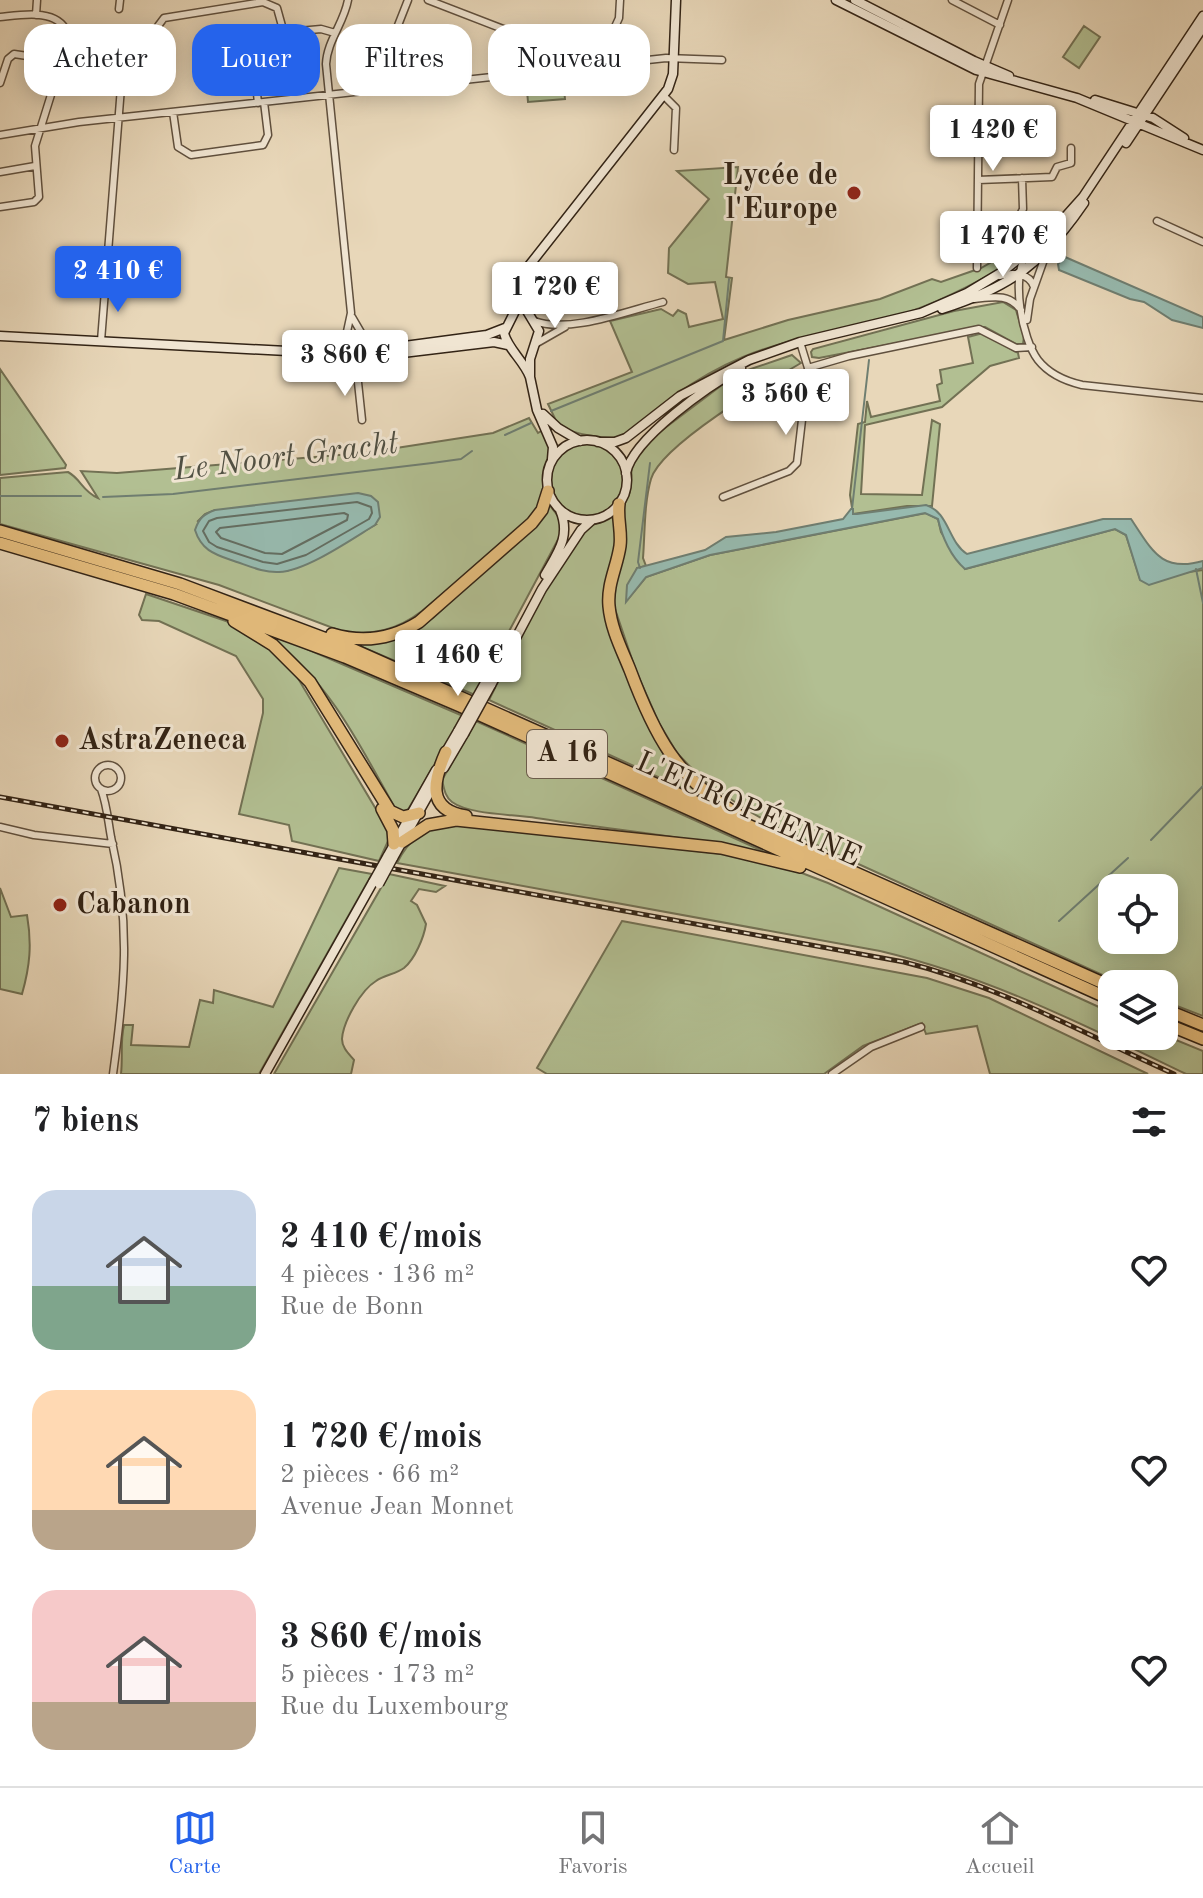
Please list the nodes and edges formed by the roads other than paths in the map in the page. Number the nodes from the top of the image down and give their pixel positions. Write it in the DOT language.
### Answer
graph roads {
  1 [pos="37,0"];
  2 [pos="120,0"];
  3 [pos="348,0"];
  4 [pos="408,0"];
  5 [pos="428,0"];
  6 [pos="620,0"];
  7 [pos="676,0"];
  8 [pos="836,0"];
  9 [pos="855,0"];
  10 [pos="952,0"];
  11 [pos="1008,0"];
  12 [pos="119,9"];
  13 [pos="36,15"];
  14 [pos="1203,16"];
  15 [pos="0,17"];
  16 [pos="60,24"];
  17 [pos="398,24"];
  18 [pos="490,24"];
  19 [pos="616,24"];
  20 [pos="1000,25"];
  21 [pos="1203,27"];
  22 [pos="335,33"];
  23 [pos="24,54"];
  24 [pos="674,57"];
  25 [pos="650,60"];
  26 [pos="722,60"];
  27 [pos="985,69"];
  28 [pos="0,83"];
  29 [pos="336,94"];
  30 [pos="329,95"];
  31 [pos="1068,95"];
  32 [pos="50,96"];
  33 [pos="260,96"];
  34 [pos="664,96"];
  35 [pos="261,102"];
  36 [pos="173,112"];
  37 [pos="117,118"];
  38 [pos="1139,118"];
  39 [pos="40,128"];
  40 [pos="0,135"];
  41 [pos="1071,148"];
  42 [pos="674,150"];
  43 [pos="1202,150"];
  44 [pos="35,166"];
  45 [pos="0,172"];
  46 [pos="1022,178"];
  47 [pos="978,180"];
  48 [pos="0,207"];
  49 [pos="978,220"];
  50 [pos="1157,221"];
  51 [pos="1203,242"];
  52 [pos="1047,252"];
  53 [pos="1028,253"];
  54 [pos="977,268"];
  55 [pos="1018,275"];
  56 [pos="991,279"];
  57 [pos="523,287"];
  58 [pos="1034,287"];
  59 [pos="973,299"];
  60 [pos="663,302"];
  61 [pos="351,313"];
  62 [pos="1023,314"];
  63 [pos="533,321"];
  64 [pos="507,325"];
  65 [pos="570,325"];
  66 [pos="1028,335"];
  67 [pos="0,336"];
  68 [pos="101,341"];
  69 [pos="343,342"];
  70 [pos="368,343"];
  71 [pos="536,344"];
  72 [pos="801,345"];
  73 [pos="510,347"];
  74 [pos="1032,347"];
  75 [pos="306,352"];
  76 [pos="372,363"];
  77 [pos="341,365"];
  78 [pos="808,368"];
  79 [pos="357,373"];
  80 [pos="530,377"];
  81 [pos="534,398"];
  82 [pos="1203,398"];
  83 [pos="362,420"];
  84 [pos="581,441"];
  85 [pos="598,442"];
  86 [pos="552,461"];
  87 [pos="626,473"];
  88 [pos="548,491"];
  89 [pos="723,497"];
  90 [pos="619,504"];
  91 [pos="560,509"];
  92 [pos="592,520"];
  93 [pos="0,531"];
  94 [pos="0,543"];
  95 [pos="145,584"];
  96 [pos="202,592"];
  97 [pos="298,668"];
  98 [pos="488,683"];
  99 [pos="461,733"];
  100 [pos="446,752"];
  101 [pos="435,783"];
  102 [pos="116,788"];
  103 [pos="101,789"];
  104 [pos="107,809"];
  105 [pos="414,815"];
  106 [pos="0,827"];
  107 [pos="603,835"];
  108 [pos="398,843"];
  109 [pos="113,844"];
  110 [pos="928,907"];
  111 [pos="982,942"];
  112 [pos="1098,981"];
  113 [pos="1098,994"];
  114 [pos="1178,1015"];
  115 [pos="1203,1025"];
  116 [pos="921,1027"];
  117 [pos="1178,1029"];
  118 [pos="1203,1039"];
  119 [pos="113,1074"];
  120 [pos="266,1074"];
  121 [pos="832,1074"];
  1 -- 13 [label="street"];
  2 -- 12 [label="street"];
  3 -- 22 [label="street"];
  4 -- 17 [label="street"];
  5 -- 18 [label="street"];
  6 -- 19 [label="street"];
  7 -- 24 [label="main road"];
  8 -- 27 [label="main road"];
  9 -- 27 [label="main road"];
  10 -- 20 [label="street"];
  11 -- 20 [label="street"];
  13 -- 15 [label="street"];
  13 -- 16 [label="street"];
  14 -- 38 [label="main road"];
  20 -- 27 [label="street"];
  21 -- 38 [label="main road"];
  22 -- 30 [label="street"];
  22 -- 37 [label="street"];
  23 -- 28 [label="street"];
  24 -- 25 [label="street"];
  24 -- 26 [label="street"];
  24 -- 34 [label="main road"];
  27 -- 31 [label="main road"];
  27 -- 47 [label="street"];
  29 -- 30 [label="street"];
  30 -- 35 [label="street"];
  30 -- 61 [label="street"];
  31 -- 38 [label="main road"];
  31 -- 38 [label="main road"];
  32 -- 39 [label="street"];
  33 -- 35 [label="street"];
  34 -- 42 [label="street"];
  34 -- 57 [label="main road"];
  35 -- 36 [label="street"];
  35 -- 36 [label="street"];
  36 -- 37 [label="street"];
  37 -- 39 [label="street"];
  37 -- 68 [label="street"];
  38 -- 43 [label="main road"];
  38 -- 43 [label="main road"];
  38 -- 52 [label="main road"];
  38 -- 53 [label="main road"];
  39 -- 40 [label="street"];
  39 -- 44 [label="street"];
  41 -- 46 [label="street"];
  44 -- 45 [label="street"];
  44 -- 48 [label="street"];
  46 -- 47 [label="street"];
  46 -- 49 [label="street"];
  47 -- 49 [label="street"];
  49 -- 54 [label="street"];
  50 -- 51 [label="street"];
  52 -- 55 [label="main road"];
  52 -- 58 [label="street"];
  53 -- 55 [label="street"];
  53 -- 56 [label="main road"];
  55 -- 56 [label="street"];
  55 -- 58 [label="street"];
  55 -- 59 [label="main road"];
  55 -- 62 [label="street"];
  56 -- 72 [label="main road"];
  57 -- 63 [label="main road"];
  57 -- 64 [label="main road"];
  58 -- 66 [label="street"];
  59 -- 62 [label="street"];
  59 -- 72 [label="main road"];
  60 -- 65 [label="street"];
  61 -- 69 [label="street"];
  61 -- 70 [label="street"];
  62 -- 66 [label="street"];
  63 -- 64 [label="main road"];
  63 -- 65 [label="street"];
  63 -- 71 [label="main road"];
  64 -- 70 [label="main road"];
  64 -- 73 [label="main road"];
  65 -- 71 [label="street"];
  66 -- 74 [label="street"];
  67 -- 68 [label="main road"];
  68 -- 75 [label="main road"];
  69 -- 70 [label="main road"];
  69 -- 75 [label="main road"];
  69 -- 77 [label="main road"];
  70 -- 76 [label="main road"];
  71 -- 73 [label="main road"];
  71 -- 80 [label="main road"];
  72 -- 78 [label="street"];
  72 -- 85 [label="main road"];
  72 -- 87 [label="main road"];
  73 -- 76 [label="main road"];
  73 -- 80 [label="main road"];
  74 -- 78 [label="street"];
  74 -- 82 [label="street"];
  75 -- 77 [label="main road"];
  76 -- 79 [label="main road"];
  77 -- 79 [label="main road"];
  78 -- 89 [label="street"];
  79 -- 83 [label="street"];
  80 -- 81 [label="main road"];
  81 -- 84 [label="main road"];
  81 -- 86 [label="main road"];
  84 -- 85 [label="main road"];
  84 -- 86 [label="main road"];
  85 -- 87 [label="main road"];
  86 -- 88 [label="main road"];
  87 -- 90 [label="main road"];
  88 -- 91 [label="main road"];
  88 -- 96 [label="highway"];
  90 -- 92 [label="main road"];
  90 -- 110 [label="highway"];
  91 -- 92 [label="main road"];
  91 -- 98 [label="main road"];
  92 -- 98 [label="main road"];
  93 -- 96 [label="highway, L'EUROPÉENNE / A 16"];
  94 -- 95 [label="highway, L'EUROPÉENNE / A 16"];
  95 -- 97 [label="highway"];
  95 -- 111 [label="highway, L'EUROPÉENNE / A 16"];
  96 -- 110 [label="highway, L'EUROPÉENNE / A 16"];
  97 -- 105 [label="highway"];
  97 -- 108 [label="highway"];
  98 -- 99 [label="main road, bridge"];
  99 -- 100 [label="main road"];
  99 -- 101 [label="main road"];
  100 -- 101 [label="highway"];
  100 -- 105 [label="main road"];
  101 -- 105 [label="main road"];
  101 -- 107 [label="highway"];
  102 -- 103 [label="street"];
  102 -- 103 [label="street"];
  102 -- 104 [label="street"];
  103 -- 104 [label="street"];
  104 -- 109 [label="street"];
  105 -- 108 [label="main road"];
  106 -- 109 [label="street"];
  107 -- 108 [label="highway"];
  107 -- 111 [label="highway"];
  108 -- 120 [label="main road, bridge"];
  109 -- 119 [label="street"];
  110 -- 112 [label="highway, L'EUROPÉENNE / A 16"];
  111 -- 113 [label="highway, L'EUROPÉENNE / A 16"];
  114 -- 115 [label="highway"];
  116 -- 121 [label="street"];
  117 -- 118 [label="highway"];
}
